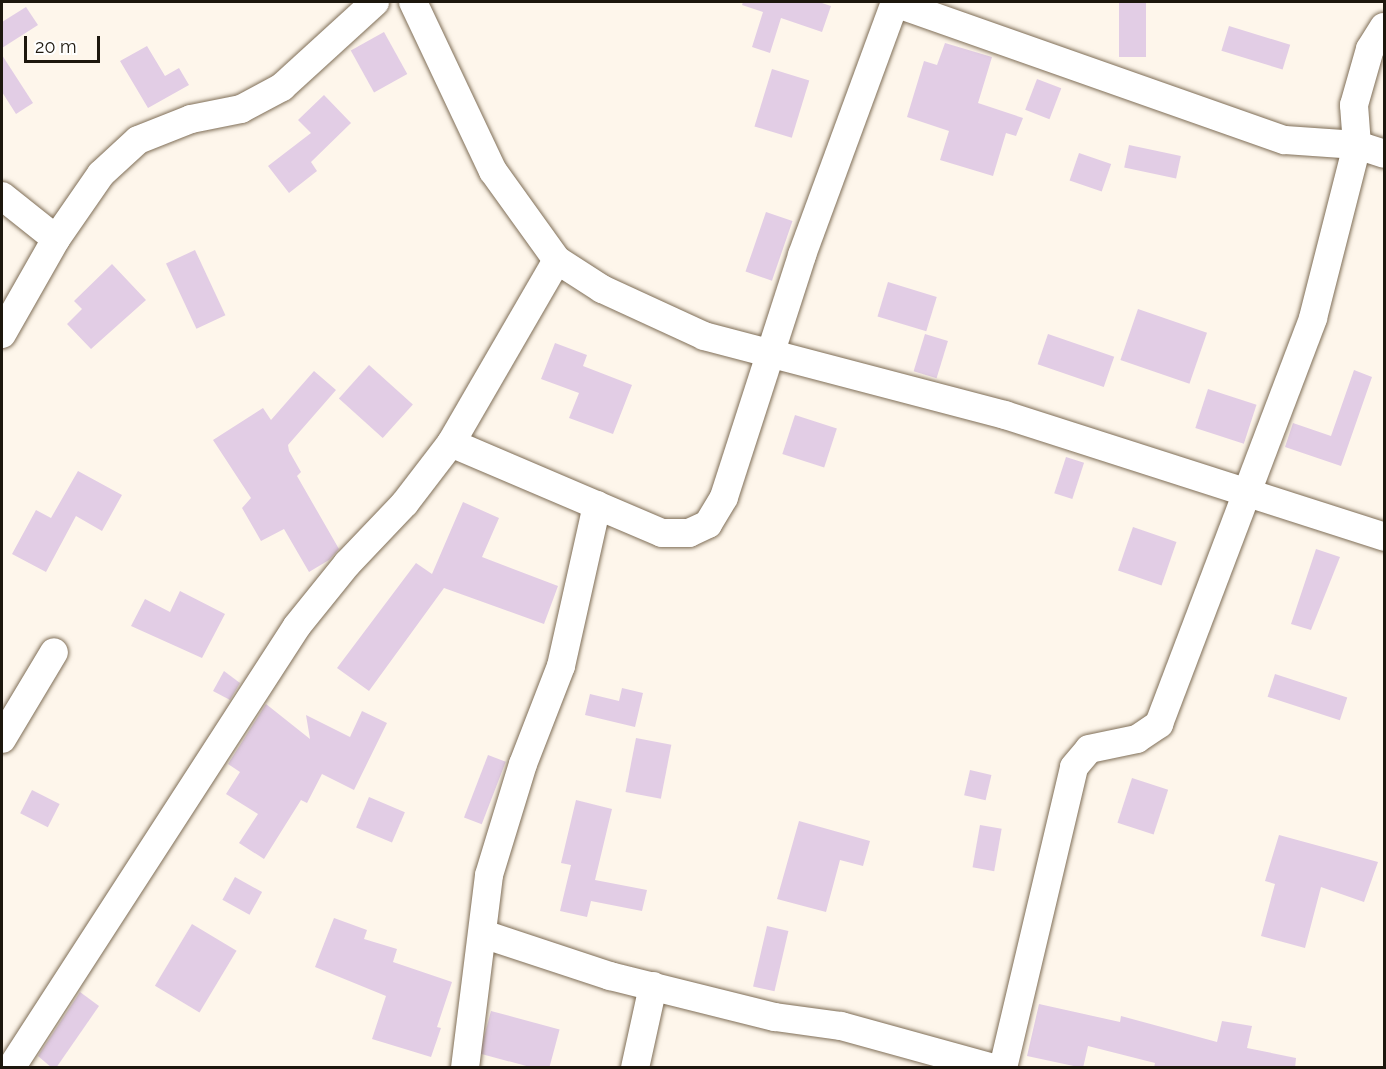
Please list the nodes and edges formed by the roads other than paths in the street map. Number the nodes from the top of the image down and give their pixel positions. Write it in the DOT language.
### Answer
graph roads {
  1 [pos="375,2"];
  2 [pos="413,2"];
  3 [pos="895,2"];
  4 [pos="1384,27"];
  5 [pos="1357,145"];
  6 [pos="1384,154"];
  7 [pos="2,196"];
  8 [pos="56,239"];
  9 [pos="557,260"];
  10 [pos="2,334"];
  11 [pos="772,356"];
  12 [pos="451,443"];
  13 [pos="1246,490"];
  14 [pos="597,506"];
  15 [pos="1384,537"];
  16 [pos="54,652"];
  17 [pos="2,740"];
  18 [pos="483,934"];
  19 [pos="653,987"];
  20 [pos="11,1068"];
  21 [pos="465,1068"];
  22 [pos="635,1068"];
  23 [pos="994,1068"];
  24 [pos="1003,1068"];
  1 -- 8 [label="street"];
  2 -- 9 [label="street"];
  3 -- 5 [label="street"];
  3 -- 11 [label="street"];
  4 -- 5 [label="street"];
  5 -- 6 [label="street"];
  5 -- 13 [label="street"];
  7 -- 8 [label="street"];
  8 -- 10 [label="street"];
  9 -- 11 [label="street"];
  9 -- 12 [label="street"];
  11 -- 13 [label="street"];
  11 -- 14 [label="street"];
  12 -- 14 [label="street"];
  12 -- 20 [label="street"];
  13 -- 15 [label="street"];
  13 -- 24 [label="street"];
  14 -- 18 [label="street"];
  16 -- 17 [label="street"];
  18 -- 19 [label="street"];
  18 -- 21 [label="street"];
  19 -- 22 [label="street"];
  19 -- 23 [label="street"];
}
